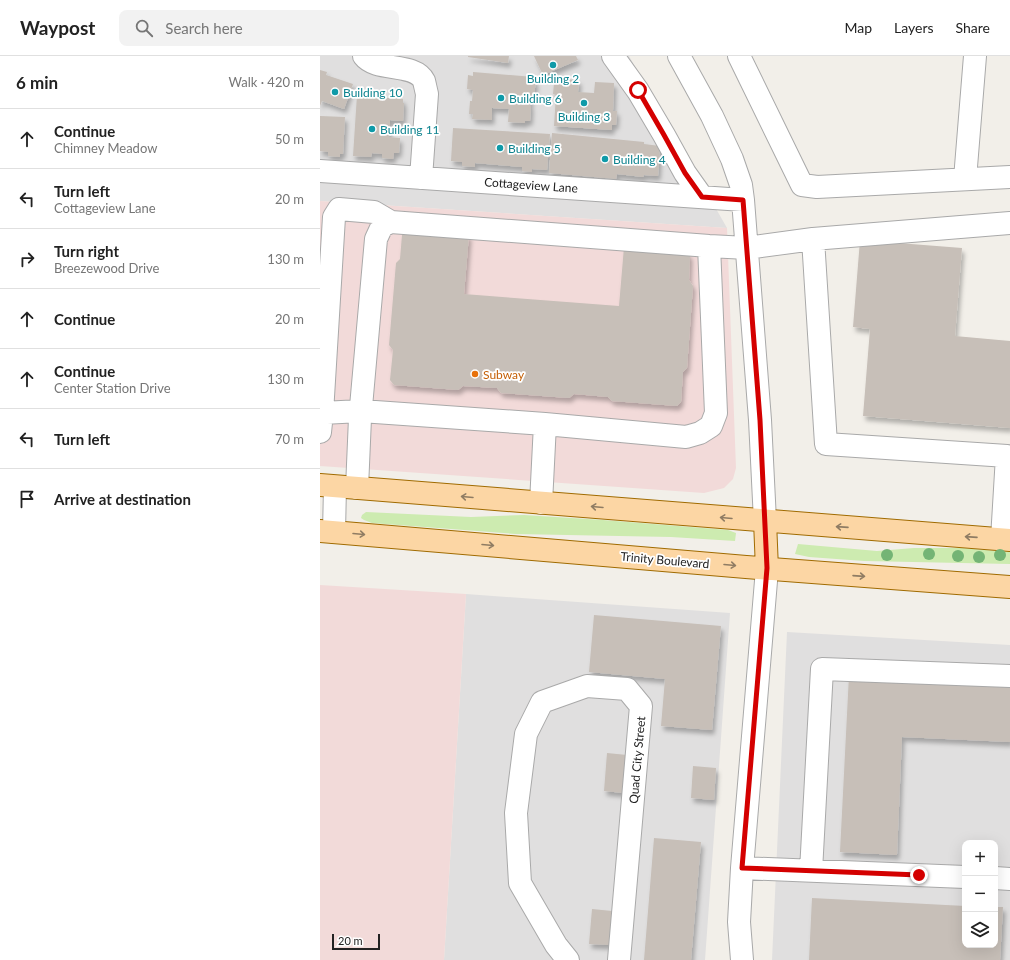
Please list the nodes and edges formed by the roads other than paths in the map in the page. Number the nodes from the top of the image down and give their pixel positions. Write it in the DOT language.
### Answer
graph roads {
  1 [pos="364,56"];
  2 [pos="613,56"];
  3 [pos="679,56"];
  4 [pos="739,56"];
  5 [pos="976,56"];
  6 [pos="320,171"];
  7 [pos="1010,177"];
  8 [pos="421,178"];
  9 [pos="964,179"];
  10 [pos="702,197"];
  11 [pos="743,200"];
  12 [pos="391,222"];
  13 [pos="1010,223"];
  14 [pos="813,239"];
  15 [pos="709,246"];
  16 [pos="747,248"];
  17 [pos="361,411"];
  18 [pos="320,419"];
  19 [pos="545,424"];
  20 [pos="1009,455"];
  21 [pos="328,486"];
  22 [pos="358,488"];
  23 [pos="540,503"];
  24 [pos="765,521"];
  25 [pos="327,532"];
  26 [pos="1006,539"];
  27 [pos="767,568"];
  28 [pos="1010,587"];
  29 [pos="1010,676"];
  30 [pos="742,868"];
  31 [pos="811,871"];
  32 [pos="962,877"];
  33 [pos="998,878"];
  34 [pos="1010,879"];
  35 [pos="568,960"];
  36 [pos="619,960"];
  37 [pos="742,960"];
  1 -- 8 [label="street"];
  2 -- 10 [label="street"];
  3 -- 11 [label="street"];
  4 -- 9 [label="street"];
  5 -- 9 [label="street"];
  6 -- 8 [label="street, Cottageview Lane"];
  7 -- 9 [label="street"];
  8 -- 10 [label="street, Cottageview Lane"];
  10 -- 11 [label="street, Cottageview Lane"];
  11 -- 16 [label="street"];
  12 -- 15 [label="street"];
  12 -- 17 [label="street"];
  12 -- 18 [label="street"];
  13 -- 14 [label="street"];
  14 -- 16 [label="street"];
  14 -- 20 [label="street"];
  15 -- 16 [label="street"];
  15 -- 19 [label="street"];
  16 -- 24 [label="street"];
  17 -- 18 [label="street"];
  17 -- 19 [label="street"];
  17 -- 22 [label="street"];
  19 -- 23 [label="street"];
  20 -- 26 [label="street"];
  21 -- 22 [label="main road"];
  21 -- 25 [label="street"];
  23 -- 22 [label="main road, one-way"];
  24 -- 23 [label="main road, one-way"];
  26 -- 24 [label="main road, one-way"];
  24 -- 27 [label="main road"];
  25 -- 27 [label="main road, Trinity Boulevard, one-way"];
  27 -- 28 [label="main road, Trinity Boulevard, one-way"];
  27 -- 30 [label="street"];
  29 -- 31 [label="street"];
  30 -- 31 [label="street"];
  30 -- 37 [label="street"];
  31 -- 32 [label="street"];
  33 -- 34 [label="street"];
  35 -- 36 [label="street, Quad City Street"];
}
